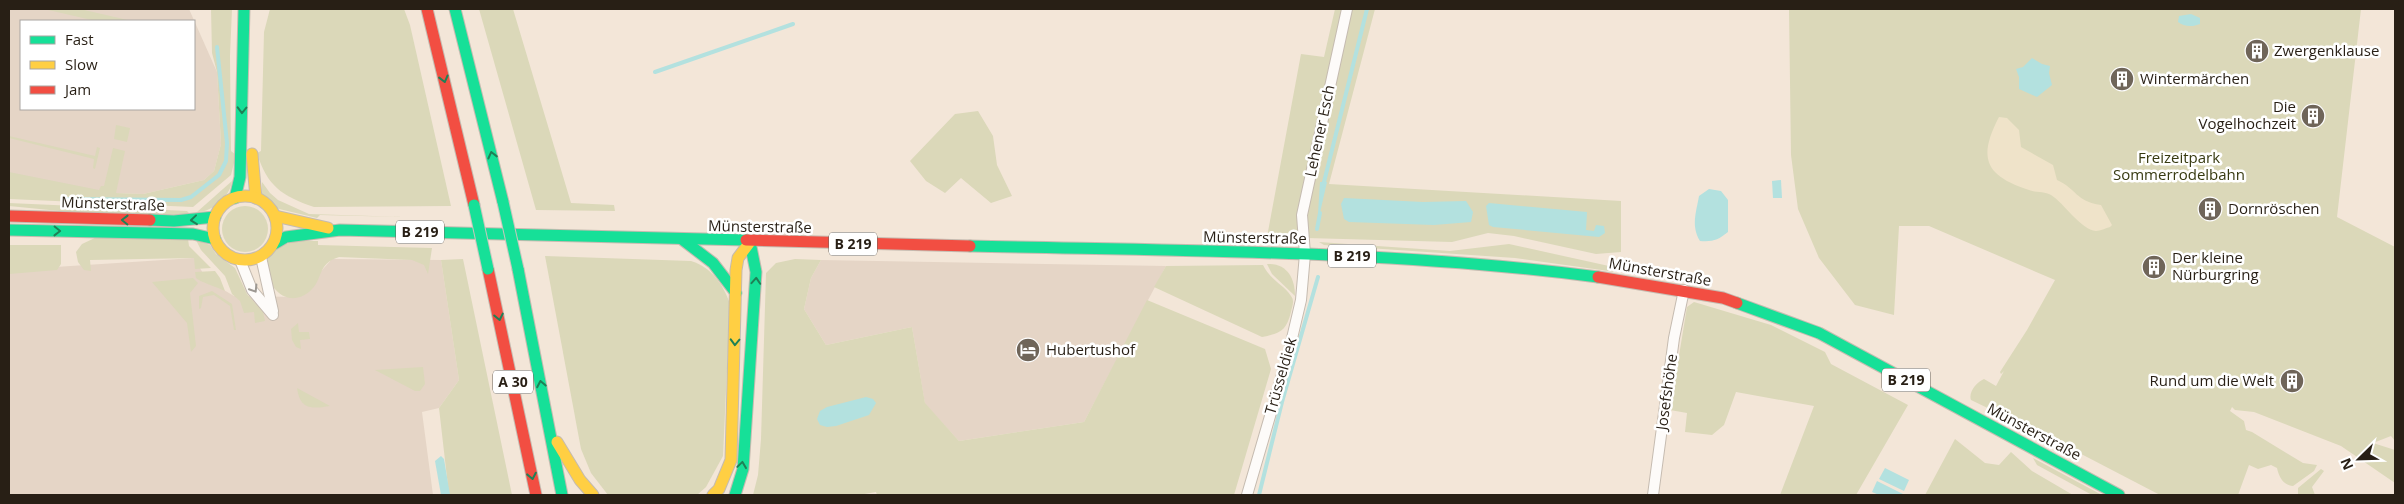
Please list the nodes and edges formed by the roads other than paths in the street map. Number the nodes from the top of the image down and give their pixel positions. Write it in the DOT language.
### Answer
graph roads {
  1 [pos="244,9"];
  2 [pos="256,9"];
  3 [pos="417,9"];
  4 [pos="426,9"];
  5 [pos="455,9"];
  6 [pos="1347,9"];
  7 [pos="432,32"];
  8 [pos="235,198"];
  9 [pos="256,198"];
  10 [pos="9,216"];
  11 [pos="276,216"];
  12 [pos="215,217"];
  13 [pos="9,230"];
  14 [pos="340,230"];
  15 [pos="215,239"];
  16 [pos="683,240"];
  17 [pos="750,242"];
  18 [pos="274,244"];
  19 [pos="1305,254"];
  20 [pos="261,257"];
  21 [pos="240,260"];
  22 [pos="1684,290"];
  23 [pos="736,293"];
  24 [pos="551,432"];
  25 [pos="536,495"];
  26 [pos="562,495"];
  27 [pos="593,495"];
  28 [pos="713,495"];
  29 [pos="735,495"];
  30 [pos="1247,495"];
  31 [pos="1653,495"];
  32 [pos="2119,495"];
  1 -- 8 [label="main road, one-way"];
  2 -- 9 [label="main road"];
  3 -- 7 [label="main road"];
  4 -- 7 [label="main road, A 30"];
  24 -- 5 [label="main road, A 30, one-way, bridge"];
  6 -- 19 [label="street, Lehener Esch"];
  7 -- 25 [label="main road, A 30, one-way, bridge"];
  8 -- 9 [label="main road"];
  8 -- 12 [label="main road"];
  9 -- 11 [label="main road"];
  12 -- 10 [label="main road, Münsterstraße, one-way"];
  11 -- 14 [label="main road, Münsterstraße / B 219"];
  11 -- 18 [label="main road"];
  12 -- 15 [label="main road"];
  13 -- 15 [label="main road, Münsterstraße, one-way"];
  14 -- 16 [label="main road, Münsterstraße / B 219"];
  14 -- 18 [label="main road, Münsterstraße / B 219"];
  15 -- 21 [label="main road"];
  16 -- 17 [label="main road, Münsterstraße / B 219"];
  16 -- 23 [label="main road"];
  17 -- 19 [label="main road, Münsterstraße / B 219"];
  17 -- 23 [label="main road"];
  29 -- 17 [label="main road, one-way"];
  18 -- 20 [label="main road"];
  19 -- 22 [label="main road, Münsterstraße / B 219"];
  19 -- 30 [label="street, Trüsseldiek"];
  20 -- 21 [label="main road"];
  21 -- 20 [label="street, one-way"];
  22 -- 31 [label="street, Josefshöhe"];
  22 -- 32 [label="main road, Münsterstraße / B 219"];
  23 -- 28 [label="main road, one-way"];
  24 -- 26 [label="main road, A 30"];
  24 -- 27 [label="main road"];
}
